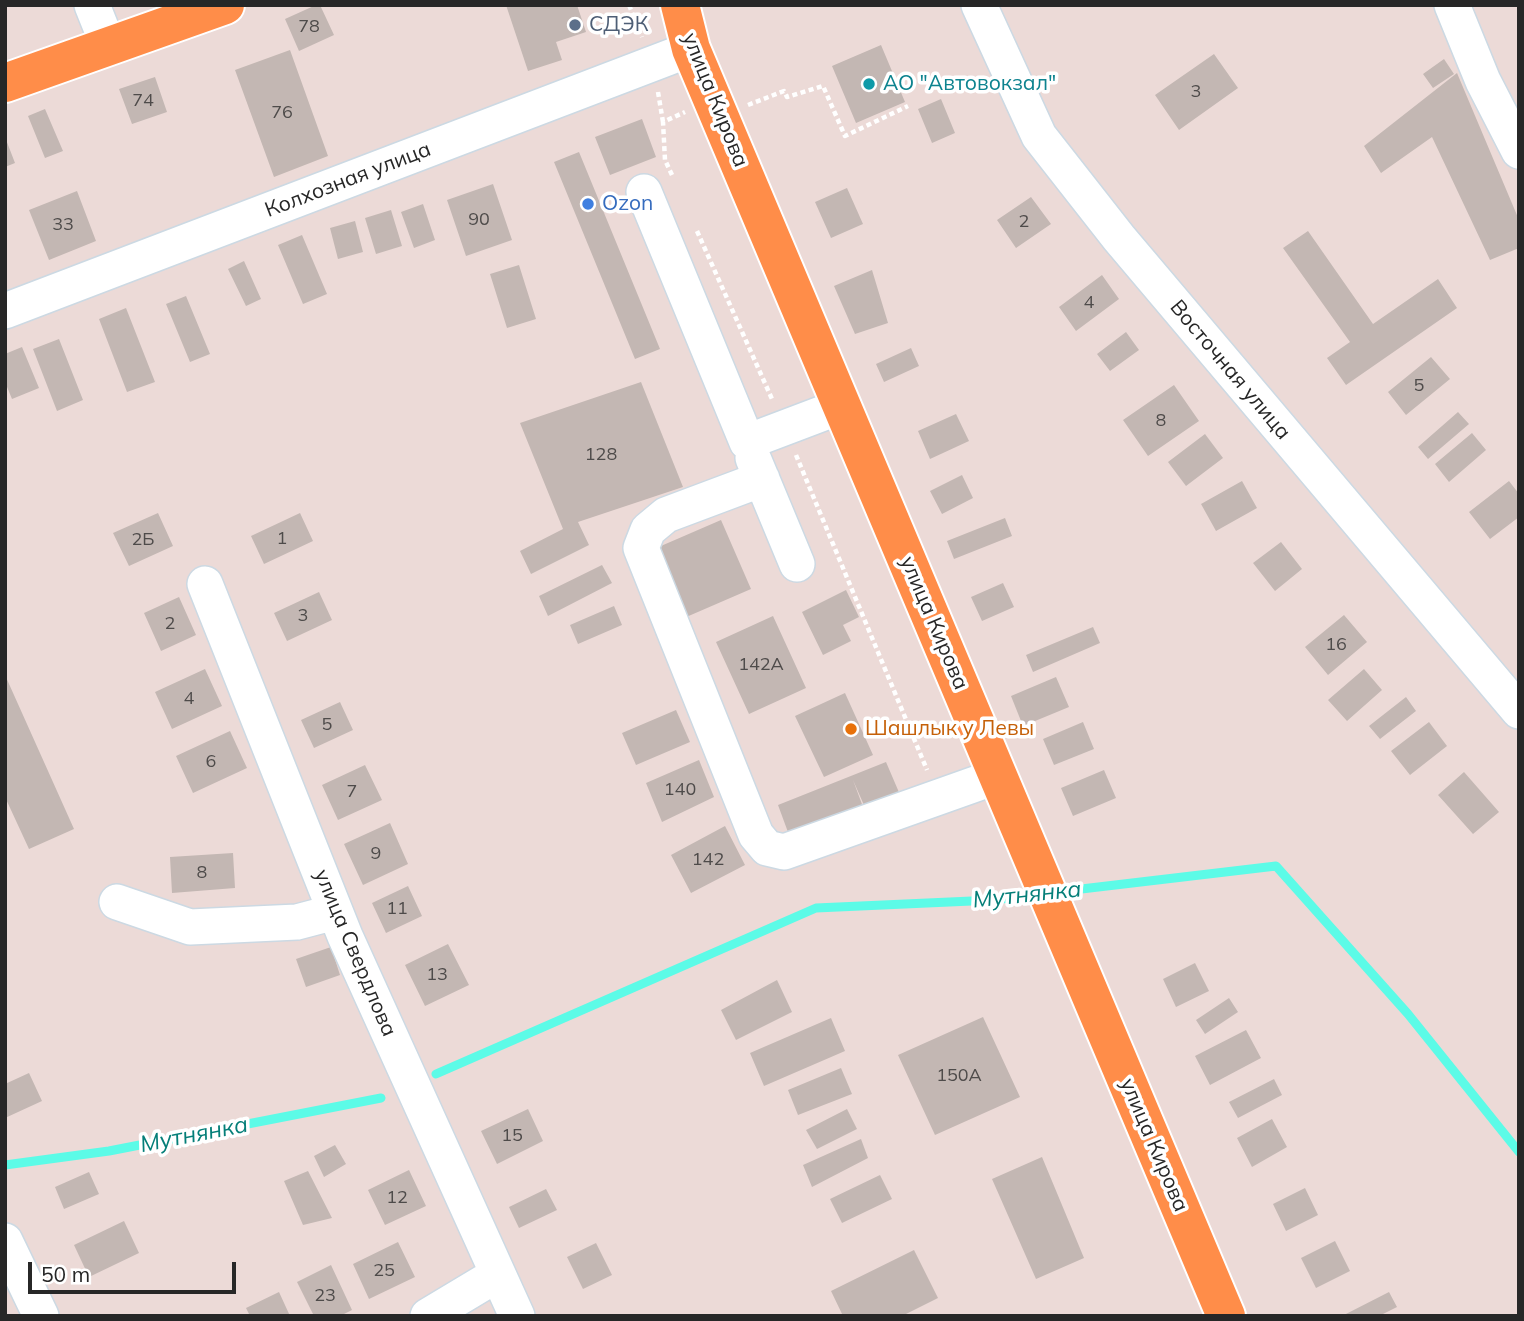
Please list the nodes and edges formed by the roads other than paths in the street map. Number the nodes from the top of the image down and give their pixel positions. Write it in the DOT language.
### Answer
graph roads {
  1 [pos="92,5"];
  2 [pos="225,5"];
  3 [pos="680,5"];
  4 [pos="979,5"];
  5 [pos="1452,5"];
  6 [pos="108,45"];
  7 [pos="691,49"];
  8 [pos="5,83"];
  9 [pos="1519,151"];
  10 [pos="644,192"];
  11 [pos="5,311"];
  12 [pos="842,406"];
  13 [pos="747,442"];
  14 [pos="762,479"];
  15 [pos="797,564"];
  16 [pos="205,584"];
  17 [pos="1519,711"];
  18 [pos="998,776"];
  19 [pos="117,902"];
  20 [pos="335,912"];
  21 [pos="5,1241"];
  22 [pos="498,1274"];
  23 [pos="41,1316"];
  24 [pos="428,1316"];
  25 [pos="517,1316"];
  26 [pos="1226,1316"];
  1 -- 6 [label="street"];
  2 -- 6 [label="main road"];
  3 -- 7 [label="main road, улица Кирова"];
  4 -- 17 [label="street, Восточная улица"];
  5 -- 9 [label="street"];
  6 -- 8 [label="main road"];
  7 -- 11 [label="street, Колхозная улица"];
  7 -- 12 [label="main road, улица Кирова"];
  10 -- 13 [label="street"];
  12 -- 13 [label="street"];
  12 -- 18 [label="main road, улица Кирова"];
  13 -- 14 [label="street"];
  14 -- 15 [label="street"];
  14 -- 18 [label="street"];
  16 -- 20 [label="street, улица Свердлова"];
  18 -- 26 [label="main road, улица Кирова"];
  19 -- 20 [label="street"];
  20 -- 22 [label="street, улица Свердлова"];
  21 -- 23 [label="street"];
  22 -- 24 [label="street"];
  22 -- 25 [label="street, улица Свердлова"];
}
